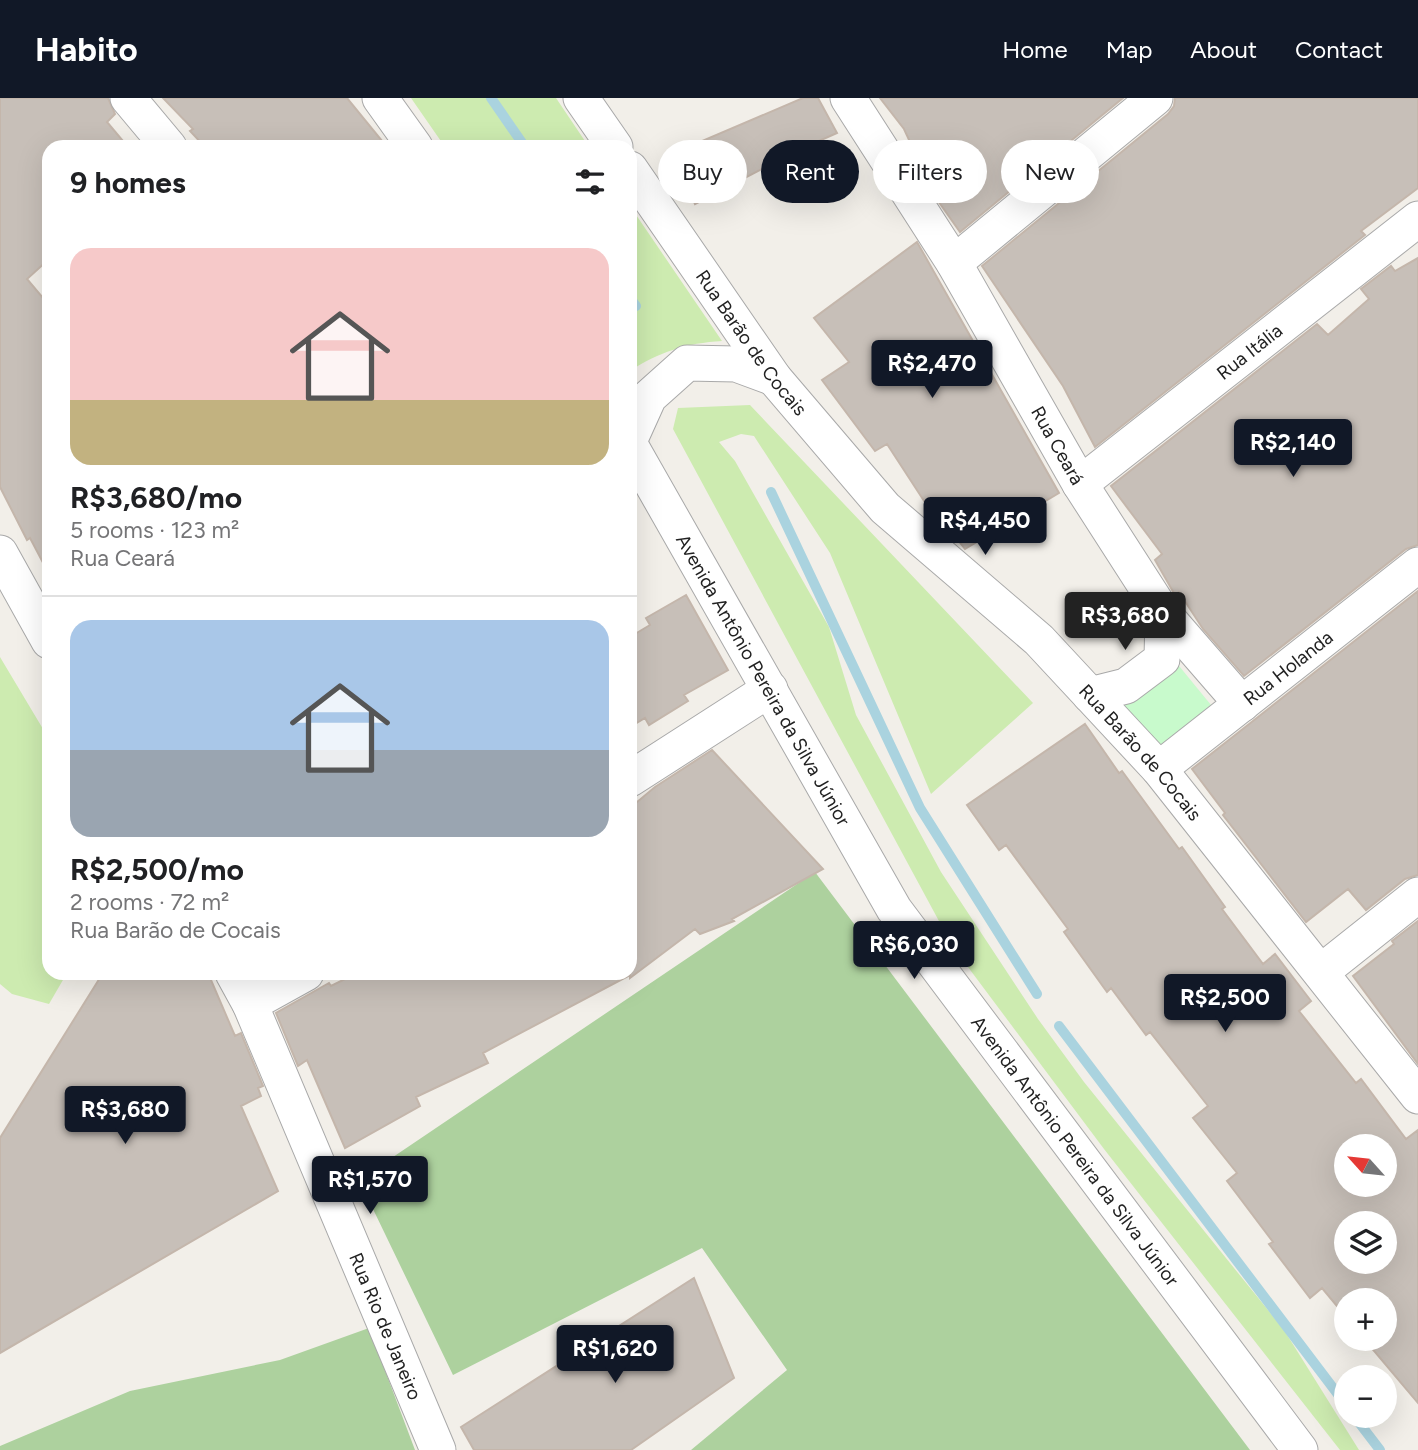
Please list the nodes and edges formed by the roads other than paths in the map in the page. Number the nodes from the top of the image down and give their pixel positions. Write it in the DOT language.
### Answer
graph roads {
  1 [pos="128,98"];
  2 [pos="380,98"];
  3 [pos="581,98"];
  4 [pos="848,98"];
  5 [pos="1155,98"];
  6 [pos="163,140"];
  7 [pos="410,140"];
  8 [pos="610,140"];
  9 [pos="637,179"];
  10 [pos="1418,219"];
  11 [pos="954,263"];
  12 [pos="774,378"];
  13 [pos="637,424"];
  14 [pos="637,457"];
  15 [pos="1080,484"];
  16 [pos="0,553"];
  17 [pos="1418,565"];
  18 [pos="1163,612"];
  19 [pos="42,628"];
  20 [pos="770,690"];
  21 [pos="1090,695"];
  22 [pos="1242,704"];
  23 [pos="1159,769"];
  24 [pos="637,775"];
  25 [pos="1418,895"];
  26 [pos="1321,972"];
  27 [pos="237,980"];
  28 [pos="293,980"];
  29 [pos="250,1004"];
  30 [pos="1418,1096"];
  31 [pos="438,1450"];
  32 [pos="1300,1450"];
  1 -- 6 [label="street"];
  2 -- 7 [label="street"];
  3 -- 8 [label="street"];
  4 -- 11 [label="street, Rua Ceará"];
  5 -- 11 [label="street"];
  9 -- 12 [label="street, Rua Barão de Cocais"];
  10 -- 15 [label="street, Rua Itália"];
  11 -- 15 [label="street, Rua Ceará"];
  12 -- 13 [label="street"];
  12 -- 21 [label="street, Rua Barão de Cocais"];
  14 -- 20 [label="street, Avenida Antônio Pereira da Silva Júnior"];
  15 -- 18 [label="street, Rua Ceará"];
  16 -- 19 [label="street"];
  17 -- 22 [label="street, Rua Holanda"];
  18 -- 21 [label="street"];
  18 -- 22 [label="street, Rua Ceará"];
  20 -- 24 [label="street"];
  20 -- 32 [label="street, Avenida Antônio Pereira da Silva Júnior"];
  21 -- 23 [label="street, Rua Barão de Cocais"];
  22 -- 23 [label="street, Rua Holanda"];
  23 -- 26 [label="street, Rua Barão de Cocais"];
  25 -- 26 [label="street"];
  26 -- 30 [label="street, Rua Barão de Cocais"];
  27 -- 29 [label="street, Rua Rio de Janeiro"];
  28 -- 29 [label="street"];
  29 -- 31 [label="street, Rua Rio de Janeiro"];
}
